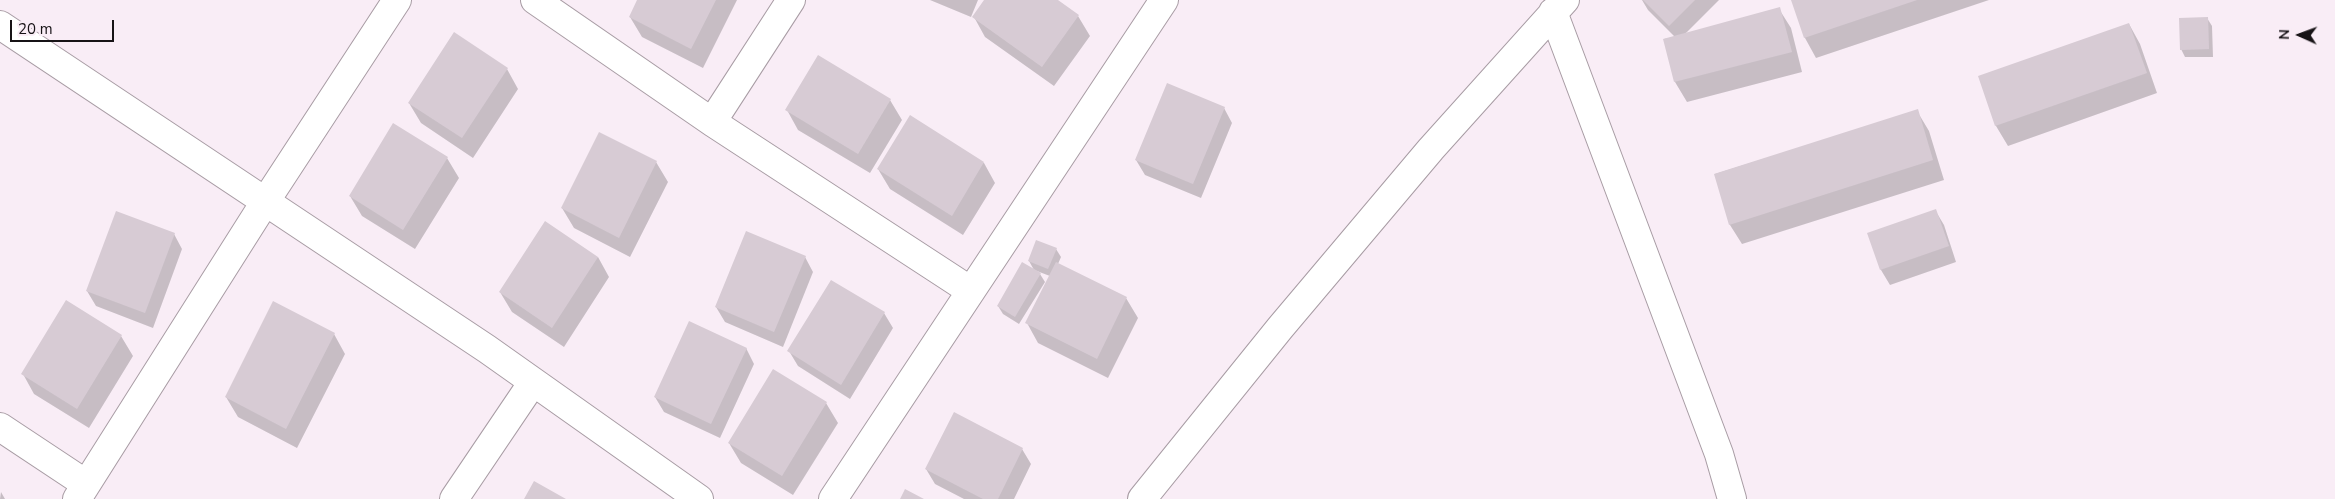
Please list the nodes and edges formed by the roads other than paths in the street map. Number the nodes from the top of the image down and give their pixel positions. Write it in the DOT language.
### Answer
graph roads {
  1 [pos="397,0"];
  2 [pos="535,0"];
  3 [pos="791,0"];
  4 [pos="1164,0"];
  5 [pos="1559,6"];
  6 [pos="0,25"];
  7 [pos="712,122"];
  8 [pos="266,202"];
  9 [pos="971,291"];
  10 [pos="533,382"];
  11 [pos="0,427"];
  12 [pos="82,491"];
  13 [pos="454,499"];
  14 [pos="699,499"];
  15 [pos="833,499"];
  16 [pos="1142,499"];
  17 [pos="1732,499"];
  1 -- 8 [label="street"];
  2 -- 7 [label="street"];
  3 -- 7 [label="street"];
  4 -- 9 [label="street"];
  5 -- 16 [label="street"];
  5 -- 17 [label="street"];
  6 -- 8 [label="street"];
  7 -- 9 [label="street"];
  8 -- 10 [label="street"];
  8 -- 12 [label="street"];
  9 -- 15 [label="street"];
  10 -- 13 [label="street"];
  10 -- 14 [label="street"];
  11 -- 12 [label="street"];
}
